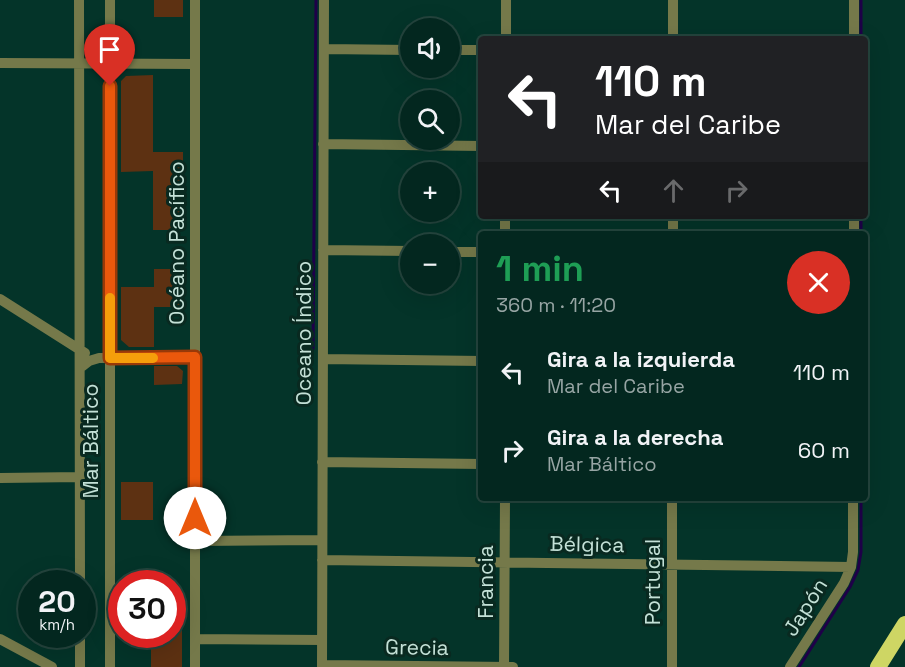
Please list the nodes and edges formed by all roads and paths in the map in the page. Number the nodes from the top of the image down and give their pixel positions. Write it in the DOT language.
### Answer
graph roads {
  1 [pos="79,0"];
  2 [pos="110,0"];
  3 [pos="195,0"];
  4 [pos="324,0"];
  5 [pos="506,0"];
  6 [pos="673,0"];
  7 [pos="854,0"];
  8 [pos="506,36"];
  9 [pos="673,36"];
  10 [pos="854,36"];
  11 [pos="324,49"];
  12 [pos="400,50"];
  13 [pos="460,50"];
  14 [pos="478,50"];
  15 [pos="0,63"];
  16 [pos="79,63"];
  17 [pos="110,63"];
  18 [pos="195,64"];
  19 [pos="323,144"];
  20 [pos="478,146"];
  21 [pos="323,250"];
  22 [pos="400,251"];
  23 [pos="460,252"];
  24 [pos="478,252"];
  25 [pos="0,300"];
  26 [pos="80,350"];
  27 [pos="195,357"];
  28 [pos="104,358"];
  29 [pos="323,359"];
  30 [pos="478,361"];
  31 [pos="80,368"];
  32 [pos="322,462"];
  33 [pos="478,464"];
  34 [pos="0,477"];
  35 [pos="80,477"];
  36 [pos="505,501"];
  37 [pos="672,501"];
  38 [pos="853,501"];
  39 [pos="322,540"];
  40 [pos="195,541"];
  41 [pos="322,560"];
  42 [pos="505,563"];
  43 [pos="672,565"];
  44 [pos="851,567"];
  45 [pos="80,570"];
  46 [pos="905,624"];
  47 [pos="0,639"];
  48 [pos="195,639"];
  49 [pos="322,640"];
  50 [pos="80,648"];
  51 [pos="322,666"];
  52 [pos="52,667"];
  53 [pos="81,667"];
  54 [pos="110,667"];
  55 [pos="195,667"];
  56 [pos="504,667"];
  57 [pos="513,667"];
  58 [pos="672,667"];
  59 [pos="790,667"];
  60 [pos="878,667"];
  1 -- 16 [label="street, Mar Báltico"];
  2 -- 17 [label="street, Mar Báltico"];
  3 -- 18 [label="street, Océano Pacífico"];
  4 -- 11 [label="street, Oceano Índico"];
  5 -- 8 [label="street"];
  6 -- 9 [label="street"];
  7 -- 10 [label="street"];
  11 -- 12 [label="street"];
  11 -- 19 [label="street, Oceano Índico"];
  13 -- 14 [label="street"];
  15 -- 16 [label="street"];
  16 -- 17 [label="street"];
  16 -- 26 [label="street, Mar Báltico"];
  17 -- 18 [label="street"];
  17 -- 28 [label="street, Mar Báltico"];
  18 -- 27 [label="street, Océano Pacífico"];
  19 -- 20 [label="street"];
  19 -- 21 [label="street, Oceano Índico"];
  21 -- 22 [label="street"];
  21 -- 29 [label="street, Oceano Índico"];
  23 -- 24 [label="street"];
  25 -- 26 [label="street"];
  26 -- 28 [label="street"];
  26 -- 31 [label="street, Mar Báltico"];
  27 -- 28 [label="street"];
  27 -- 40 [label="street, Océano Pacífico"];
  28 -- 31 [label="street"];
  28 -- 54 [label="street, Mar Báltico"];
  29 -- 30 [label="street"];
  29 -- 32 [label="street, Oceano Índico"];
  31 -- 35 [label="street, Mar Báltico"];
  32 -- 33 [label="street"];
  32 -- 39 [label="street, Oceano Índico"];
  34 -- 35 [label="street"];
  35 -- 45 [label="street, Mar Báltico"];
  36 -- 42 [label="street, Francia"];
  37 -- 43 [label="street, Portugal"];
  38 -- 44 [label="street"];
  39 -- 40 [label="street"];
  39 -- 41 [label="street, Oceano Índico"];
  40 -- 48 [label="street, Océano Pacífico"];
  41 -- 42 [label="street, Bélgica"];
  41 -- 49 [label="street, Oceano Índico"];
  42 -- 43 [label="street, Bélgica"];
  42 -- 56 [label="street, Francia"];
  43 -- 44 [label="street, Bélgica"];
  43 -- 58 [label="street, Portugal"];
  44 -- 59 [label="street, Japón"];
  46 -- 60 [label="highway"];
  47 -- 52 [label="street"];
  48 -- 49 [label="street"];
  48 -- 55 [label="street, Océano Pacífico"];
  49 -- 51 [label="street, Oceano Índico"];
  50 -- 53 [label="street"];
  51 -- 56 [label="street, Grecia"];
  56 -- 57 [label="street, Grecia"];
}
